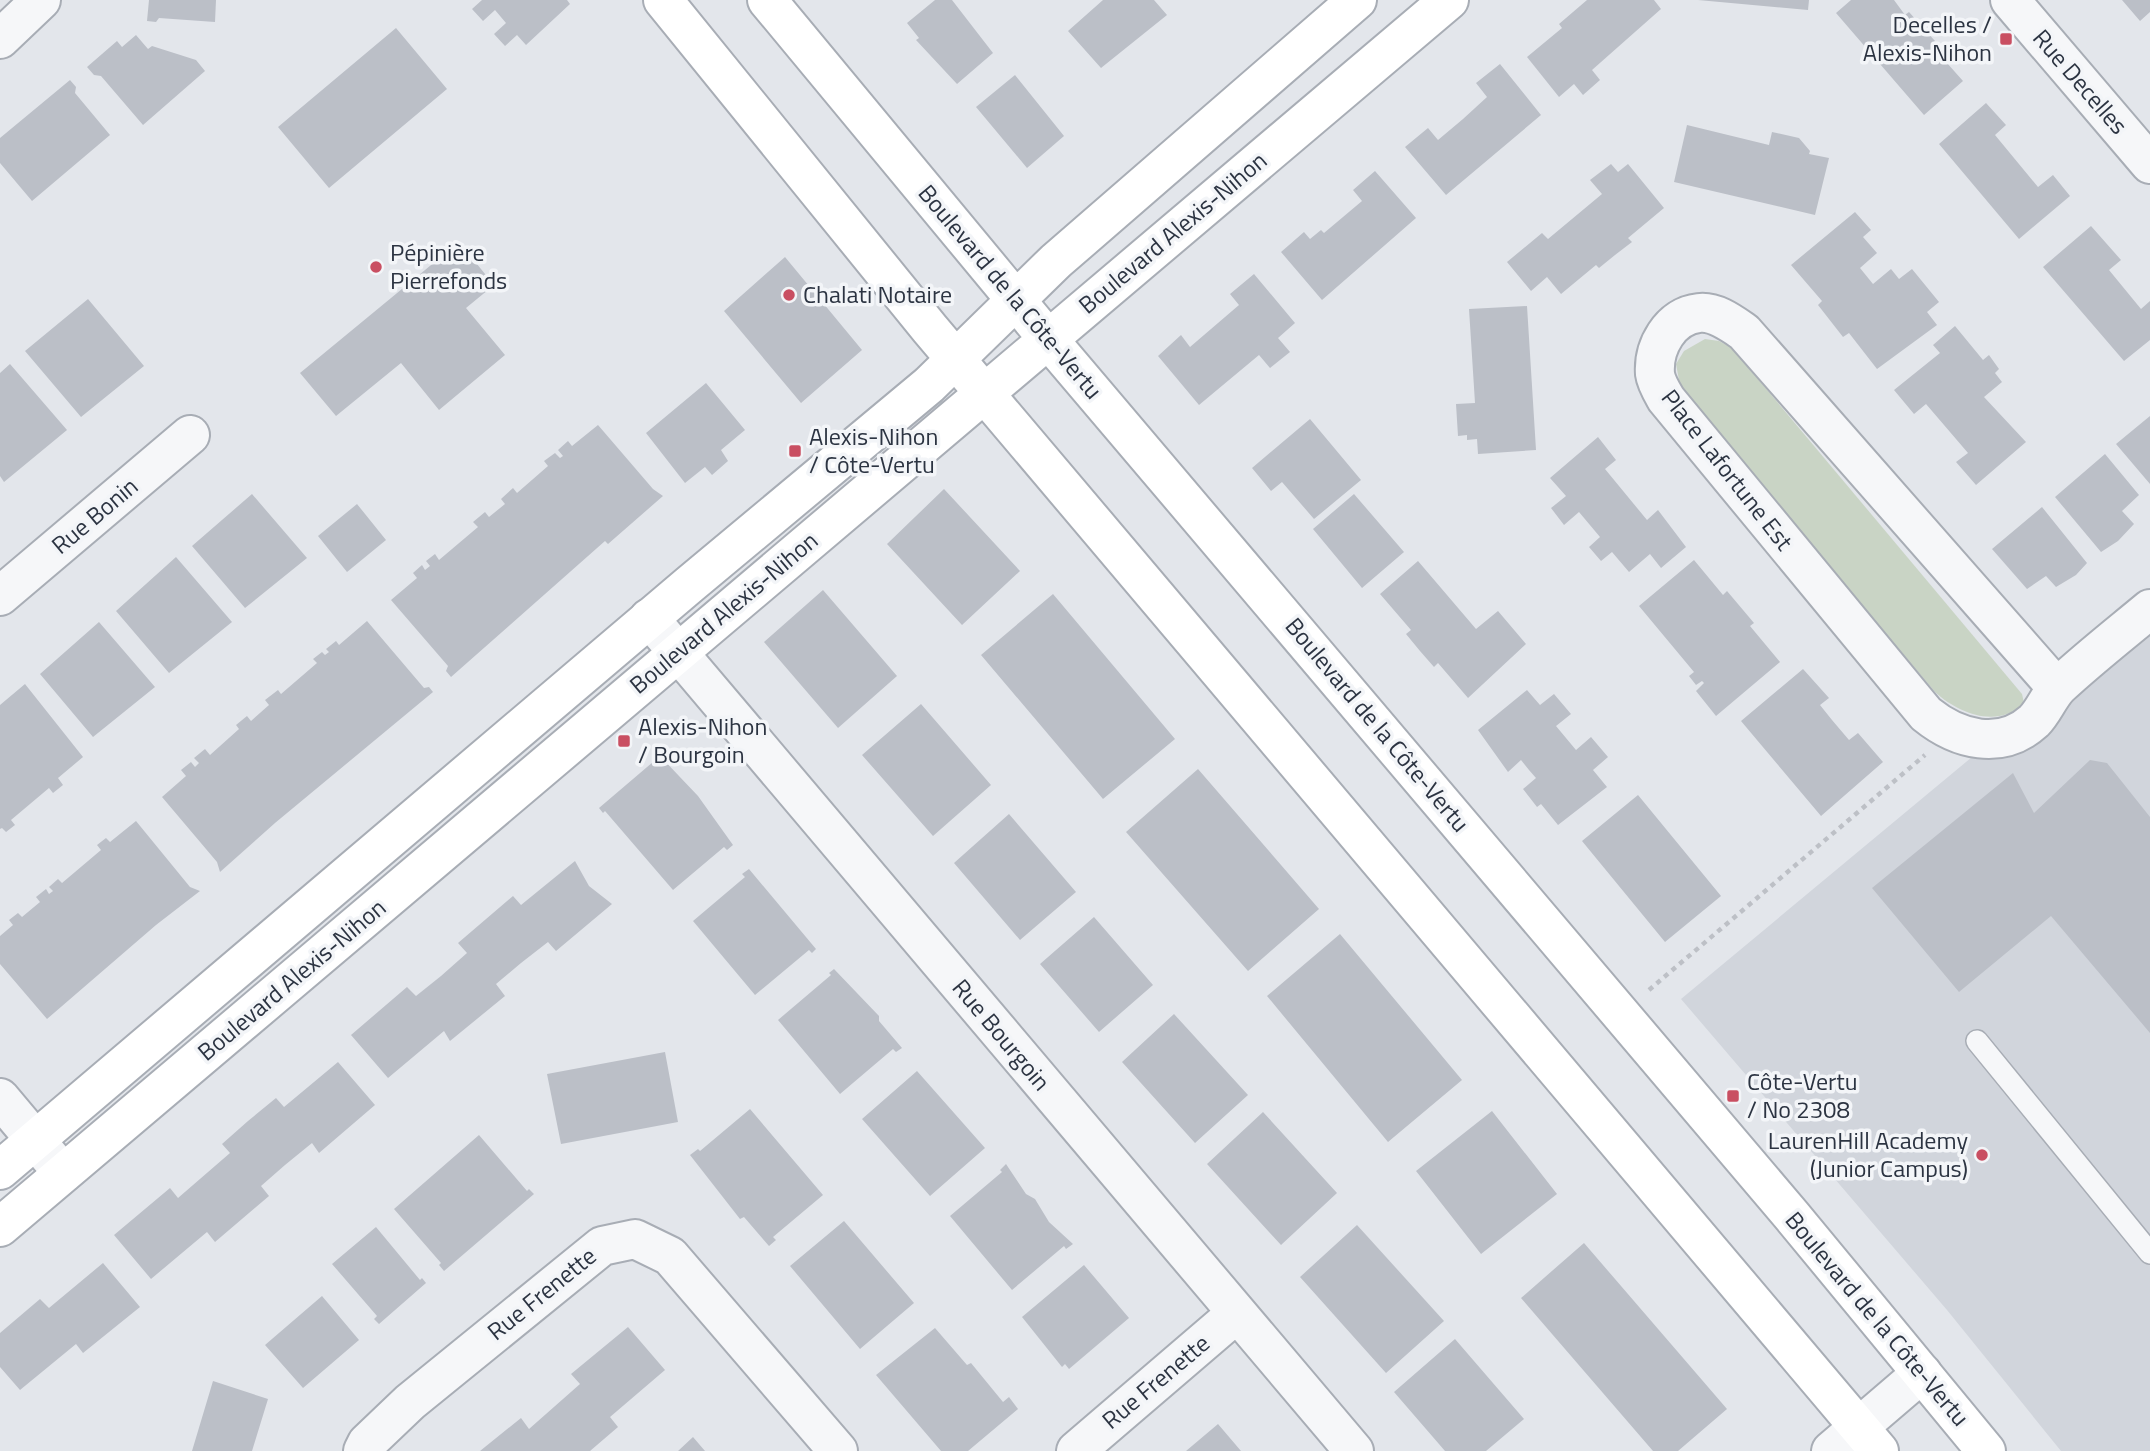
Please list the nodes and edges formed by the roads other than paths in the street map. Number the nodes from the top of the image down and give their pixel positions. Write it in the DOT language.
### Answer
graph roads {
  1 [pos="41,0"];
  2 [pos="767,0"];
  3 [pos="1357,0"];
  4 [pos="1450,0"];
  5 [pos="2010,0"];
  6 [pos="668,2"];
  7 [pos="0,39"];
  8 [pos="2150,164"];
  9 [pos="1016,299"];
  10 [pos="1048,339"];
  11 [pos="956,359"];
  12 [pos="984,393"];
  13 [pos="190,435"];
  14 [pos="0,596"];
  15 [pos="2150,609"];
  16 [pos="649,618"];
  17 [pos="677,652"];
  18 [pos="2057,688"];
  19 [pos="1977,1041"];
  20 [pos="0,1098"];
  21 [pos="36,1140"];
  22 [pos="0,1170"];
  23 [pos="63,1172"];
  24 [pos="0,1227"];
  25 [pos="2150,1253"];
  26 [pos="1237,1313"];
  27 [pos="1922,1373"];
  28 [pos="1857,1443"];
  29 [pos="363,1451"];
  30 [pos="838,1451"];
  31 [pos="1076,1451"];
  32 [pos="1354,1451"];
  33 [pos="1986,1451"];
  1 -- 7 [label="street"];
  2 -- 9 [label="main road, Boulevard de la Côte-Vertu"];
  3 -- 9 [label="main road, Boulevard Alexis-Nihon"];
  4 -- 10 [label="main road, Boulevard Alexis-Nihon"];
  5 -- 8 [label="street, Rue Decelles"];
  6 -- 11 [label="main road"];
  9 -- 10 [label="main road, Boulevard de la Côte-Vertu"];
  9 -- 11 [label="main road, Boulevard Alexis-Nihon"];
  10 -- 12 [label="main road, Boulevard Alexis-Nihon"];
  10 -- 27 [label="main road, Boulevard de la Côte-Vertu"];
  11 -- 12 [label="main road"];
  11 -- 16 [label="main road, Boulevard Alexis-Nihon"];
  12 -- 17 [label="main road, Boulevard Alexis-Nihon"];
  12 -- 28 [label="main road"];
  13 -- 14 [label="street, Rue Bonin"];
  15 -- 18 [label="street"];
  16 -- 17 [label="street, Rue Bourgoin"];
  16 -- 21 [label="main road, Boulevard Alexis-Nihon"];
  17 -- 23 [label="main road, Boulevard Alexis-Nihon"];
  17 -- 26 [label="street, Rue Bourgoin"];
  18 -- 18 [label="street, Place Lafortune Est"];
  19 -- 25 [label="lane"];
  20 -- 21 [label="street"];
  21 -- 22 [label="main road, Boulevard Alexis-Nihon"];
  21 -- 23 [label="street"];
  23 -- 24 [label="main road, Boulevard Alexis-Nihon"];
  26 -- 31 [label="street, Rue Frenette"];
  26 -- 32 [label="street, Rue Bourgoin"];
  27 -- 28 [label="street"];
  27 -- 33 [label="main road, Boulevard de la Côte-Vertu"];
  29 -- 30 [label="street, Rue Frenette"];
}
